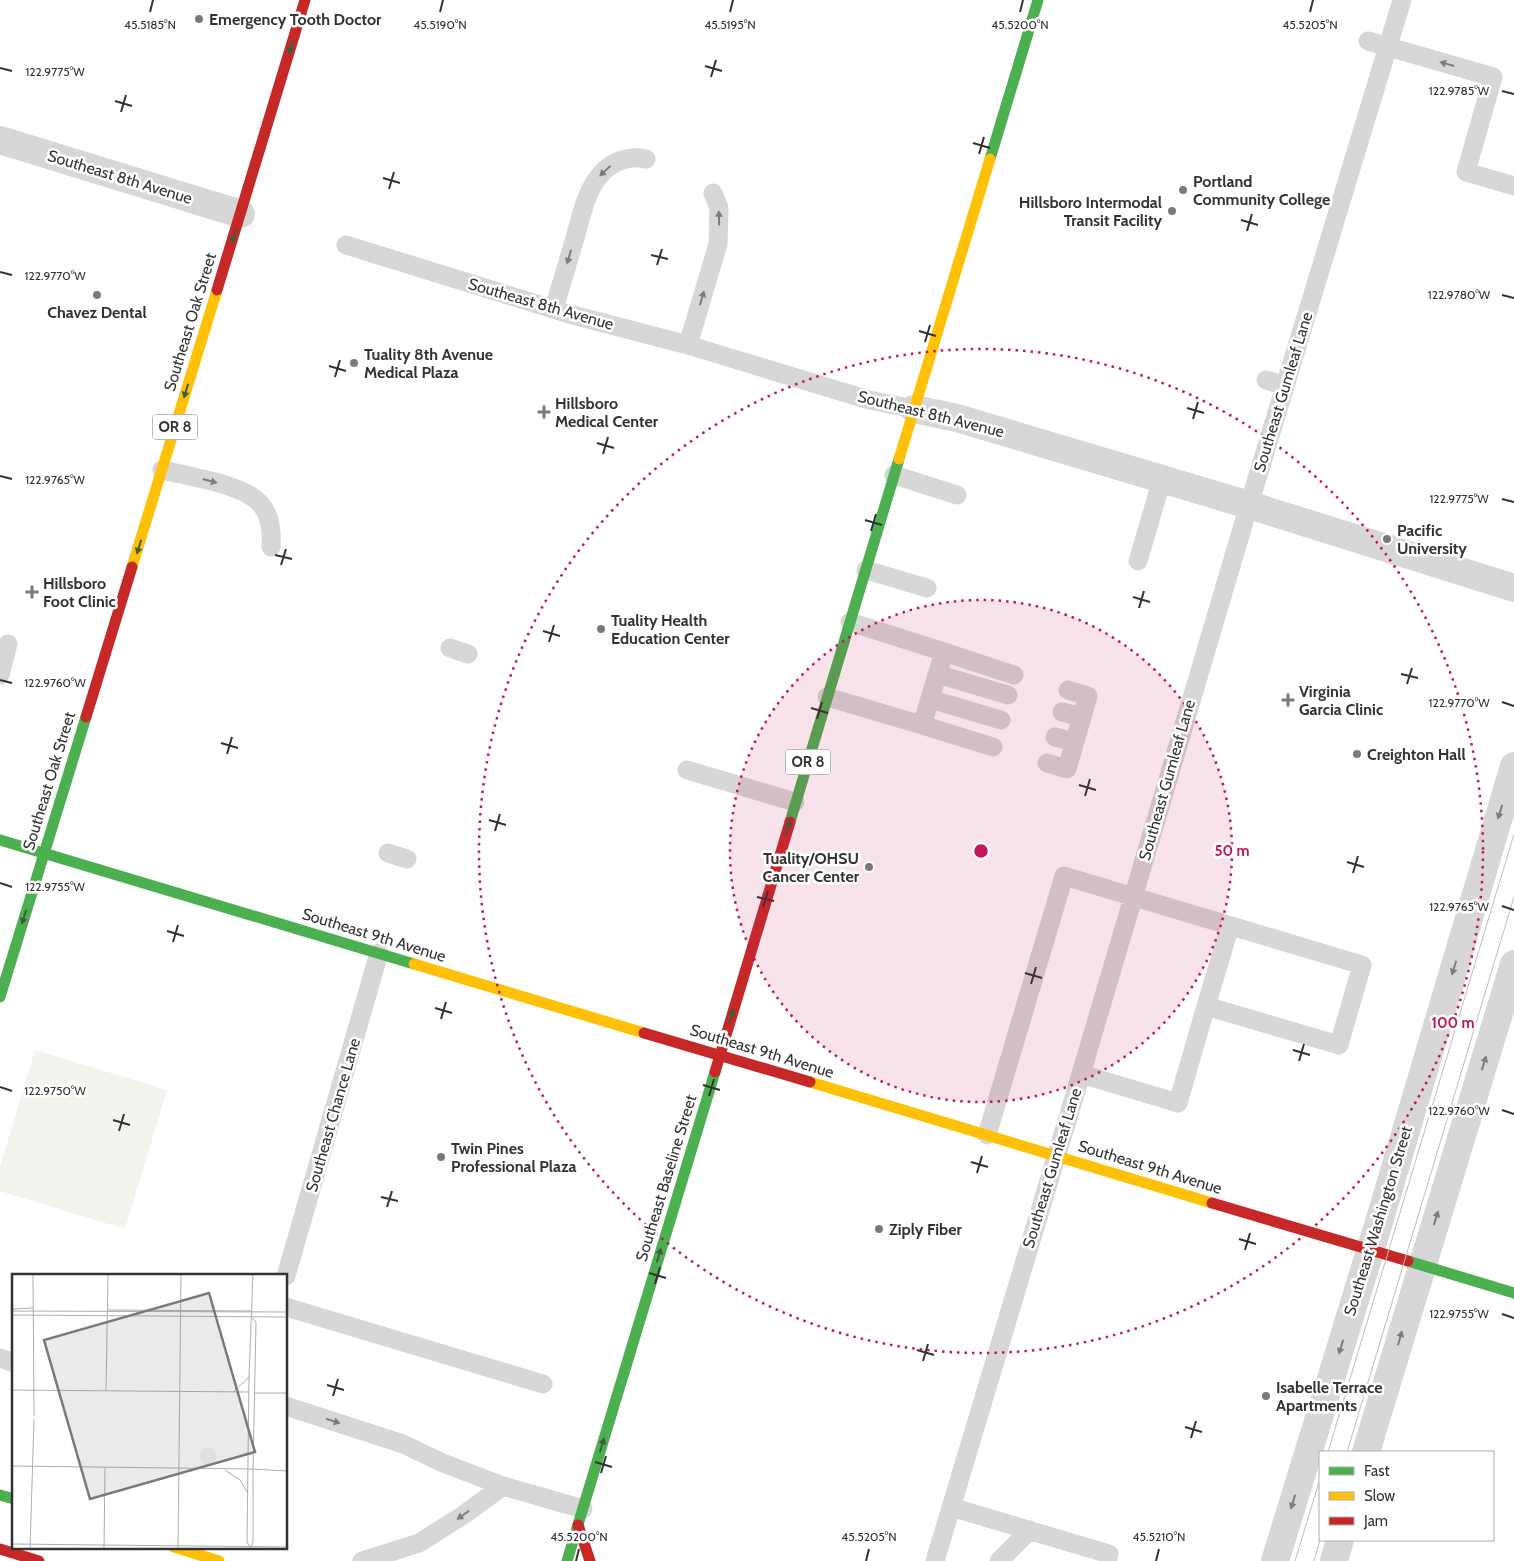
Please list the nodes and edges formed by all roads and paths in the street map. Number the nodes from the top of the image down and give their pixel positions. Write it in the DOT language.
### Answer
graph roads {
  1 [pos="304,0"];
  2 [pos="1038,0"];
  3 [pos="1402,0"];
  4 [pos="1368,41"];
  5 [pos="1388,47"];
  6 [pos="0,140"];
  7 [pos="646,159"];
  8 [pos="1514,186"];
  9 [pos="713,192"];
  10 [pos="241,214"];
  11 [pos="346,245"];
  12 [pos="554,309"];
  13 [pos="688,345"];
  14 [pos="1266,380"];
  15 [pos="1285,386"];
  16 [pos="914,409"];
  17 [pos="162,470"];
  18 [pos="894,475"];
  19 [pos="1162,479"];
  20 [pos="957,495"];
  21 [pos="1249,505"];
  22 [pos="271,547"];
  23 [pos="1138,561"];
  24 [pos="866,570"];
  25 [pos="927,588"];
  26 [pos="1514,588"];
  27 [pos="850,622"];
  28 [pos="8,644"];
  29 [pos="450,648"];
  30 [pos="944,652"];
  31 [pos="468,654"];
  32 [pos="937,674"];
  33 [pos="0,675"];
  34 [pos="1014,675"];
  35 [pos="1068,690"];
  36 [pos="1008,695"];
  37 [pos="827,697"];
  38 [pos="930,699"];
  39 [pos="1062,712"];
  40 [pos="1082,717"];
  41 [pos="1001,720"];
  42 [pos="922,725"];
  43 [pos="1055,737"];
  44 [pos="1075,742"];
  45 [pos="993,746"];
  46 [pos="1048,763"];
  47 [pos="1514,766"];
  48 [pos="686,770"];
  49 [pos="795,802"];
  50 [pos="0,840"];
  51 [pos="43,853"];
  52 [pos="388,853"];
  53 [pos="408,859"];
  54 [pos="1133,897"];
  55 [pos="1230,926"];
  56 [pos="379,953"];
  57 [pos="1514,964"];
  58 [pos="0,998"];
  59 [pos="1206,1006"];
  60 [pos="720,1055"];
  61 [pos="1081,1074"];
  62 [pos="987,1135"];
  63 [pos="1056,1156"];
  64 [pos="1370,1250"];
  65 [pos="1422,1265"];
  66 [pos="287,1274"];
  67 [pos="1514,1292"];
  68 [pos="288,1307"];
  69 [pos="0,1358"];
  70 [pos="12,1362"];
  71 [pos="543,1384"];
  72 [pos="288,1407"];
  73 [pos="1366,1451"];
  74 [pos="503,1486"];
  75 [pos="951,1507"];
  76 [pos="580,1517"];
  77 [pos="1030,1530"];
  78 [pos="1340,1541"];
  79 [pos="179,1548"];
  80 [pos="0,1549"];
  81 [pos="211,1555"];
  82 [pos="39,1561"];
  83 [pos="362,1561"];
  84 [pos="567,1561"];
  85 [pos="590,1561"];
  86 [pos="935,1561"];
  87 [pos="999,1561"];
  88 [pos="1107,1561"];
  89 [pos="1275,1561"];
  90 [pos="1334,1561"];
  1 -- 10 [label="main road, Southeast Oak Street / OR 8, one-way"];
  2 -- 16 [label="main road, Southeast Baseline Street / OR 8"];
  3 -- 5 [label="lane, Southeast Gumleaf Lane"];
  4 -- 5 [label="lane"];
  8 -- 5 [label="lane, one-way"];
  5 -- 15 [label="lane, Southeast Gumleaf Lane"];
  6 -- 10 [label="street, Southeast 8th Avenue"];
  7 -- 12 [label="lane, one-way"];
  13 -- 9 [label="lane, one-way"];
  10 -- 17 [label="main road, Southeast Oak Street / OR 8, one-way"];
  11 -- 12 [label="lane, Southeast 8th Avenue"];
  12 -- 13 [label="lane, Southeast 8th Avenue"];
  13 -- 16 [label="lane, Southeast 8th Avenue"];
  14 -- 15 [label="lane"];
  15 -- 21 [label="lane, Southeast Gumleaf Lane"];
  16 -- 18 [label="main road, Southeast Baseline Street / OR 8"];
  16 -- 19 [label="street, Southeast 8th Avenue"];
  17 -- 22 [label="lane, one-way"];
  17 -- 51 [label="main road, Southeast Oak Street / OR 8, one-way"];
  18 -- 20 [label="lane"];
  18 -- 24 [label="main road, Southeast Baseline Street / OR 8"];
  19 -- 21 [label="street, Southeast 8th Avenue"];
  19 -- 23 [label="lane"];
  21 -- 26 [label="street, Southeast 8th Avenue"];
  21 -- 54 [label="lane, Southeast Gumleaf Lane"];
  24 -- 25 [label="lane"];
  24 -- 27 [label="main road, Southeast Baseline Street / OR 8"];
  27 -- 30 [label="lane"];
  27 -- 37 [label="main road, Southeast Baseline Street / OR 8"];
  28 -- 33 [label="lane"];
  29 -- 31 [label="lane"];
  30 -- 32 [label="lane"];
  30 -- 34 [label="lane"];
  32 -- 36 [label="lane"];
  32 -- 38 [label="lane"];
  35 -- 40 [label="lane"];
  37 -- 42 [label="lane"];
  37 -- 49 [label="main road, Southeast Baseline Street / OR 8"];
  38 -- 41 [label="lane"];
  38 -- 42 [label="lane"];
  39 -- 40 [label="lane"];
  40 -- 44 [label="lane"];
  42 -- 45 [label="lane"];
  43 -- 44 [label="lane"];
  44 -- 46 [label="lane"];
  47 -- 64 [label="street, Southeast Washington Street, one-way"];
  48 -- 49 [label="lane"];
  60 -- 49 [label="main road, Southeast Baseline Street / OR 8, one-way"];
  50 -- 51 [label="main road, Southeast 9th Avenue"];
  51 -- 56 [label="main road, Southeast 9th Avenue"];
  51 -- 58 [label="main road, Southeast Oak Street / OR 8, one-way"];
  52 -- 53 [label="lane"];
  54 -- 55 [label="lane"];
  54 -- 61 [label="lane, Southeast Gumleaf Lane"];
  54 -- 62 [label="lane"];
  55 -- 59 [label="lane"];
  55 -- 59 [label="lane"];
  56 -- 60 [label="main road, Southeast 9th Avenue"];
  56 -- 66 [label="lane, Southeast Chance Lane"];
  65 -- 57 [label="street, one-way"];
  59 -- 61 [label="lane"];
  60 -- 62 [label="main road, Southeast 9th Avenue"];
  76 -- 60 [label="main road, Southeast Baseline Street / OR 8, one-way"];
  61 -- 63 [label="lane, Southeast Gumleaf Lane"];
  62 -- 63 [label="main road, Southeast 9th Avenue"];
  63 -- 64 [label="main road, Southeast 9th Avenue"];
  63 -- 75 [label="lane, Southeast Gumleaf Lane"];
  64 -- 65 [label="main road, Southeast 9th Avenue"];
  64 -- 89 [label="street, Southeast Washington Street, one-way"];
  65 -- 67 [label="main road, Southeast 9th Avenue"];
  73 -- 65 [label="street, one-way"];
  68 -- 71 [label="lane"];
  69 -- 70 [label="lane"];
  72 -- 74 [label="lane, one-way"];
  74 -- 76 [label="lane"];
  74 -- 83 [label="lane, one-way"];
  75 -- 77 [label="lane"];
  75 -- 86 [label="lane, Southeast Gumleaf Lane"];
  76 -- 84 [label="main road, Southeast Baseline Street / OR 8"];
  76 -- 85 [label="main road"];
  77 -- 87 [label="lane"];
  77 -- 88 [label="lane"];
  78 -- 90 [label="street"];
  79 -- 81 [label="main road"];
  80 -- 82 [label="main road"];
}
